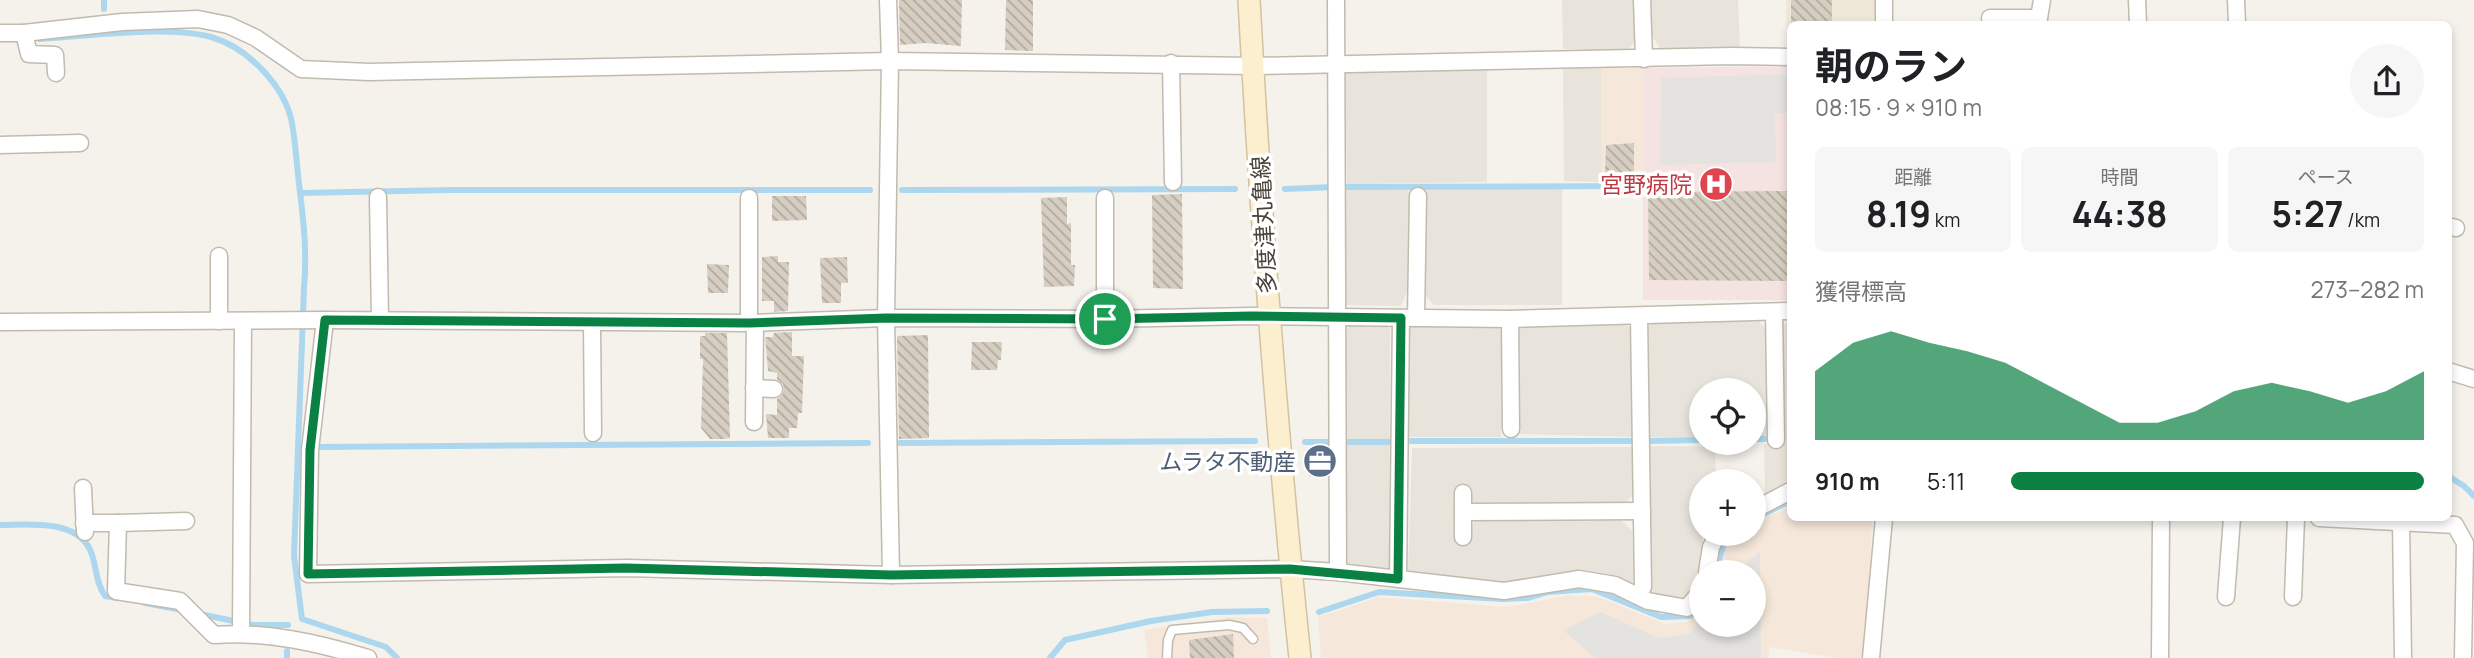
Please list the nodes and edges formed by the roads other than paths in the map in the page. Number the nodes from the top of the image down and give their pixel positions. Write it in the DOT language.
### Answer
graph roads {
  1 [pos="888,0"];
  2 [pos="1249,0"];
  3 [pos="1336,0"];
  4 [pos="1642,0"];
  5 [pos="1884,0"];
  6 [pos="2042,0"];
  7 [pos="2137,0"];
  8 [pos="2236,0"];
  9 [pos="1990,18"];
  10 [pos="1884,21"];
  11 [pos="2039,21"];
  12 [pos="2138,21"];
  13 [pos="2237,21"];
  14 [pos="0,33"];
  15 [pos="24,33"];
  16 [pos="1787,57"];
  17 [pos="1644,59"];
  18 [pos="890,61"];
  19 [pos="1171,64"];
  20 [pos="1336,64"];
  21 [pos="1254,66"];
  22 [pos="56,73"];
  23 [pos="80,143"];
  24 [pos="0,145"];
  25 [pos="1173,182"];
  26 [pos="1418,196"];
  27 [pos="378,197"];
  28 [pos="749,198"];
  29 [pos="1105,198"];
  30 [pos="219,256"];
  31 [pos="1782,312"];
  32 [pos="1268,316"];
  33 [pos="1639,316"];
  34 [pos="886,318"];
  35 [pos="1337,318"];
  36 [pos="1408,318"];
  37 [pos="1105,319"];
  38 [pos="1510,319"];
  39 [pos="321,320"];
  40 [pos="380,320"];
  41 [pos="219,321"];
  42 [pos="243,321"];
  43 [pos="0,323"];
  44 [pos="592,323"];
  45 [pos="752,323"];
  46 [pos="2452,372"];
  47 [pos="2474,379"];
  48 [pos="754,388"];
  49 [pos="774,389"];
  50 [pos="754,422"];
  51 [pos="1511,429"];
  52 [pos="593,432"];
  53 [pos="1776,440"];
  54 [pos="83,488"];
  55 [pos="1463,493"];
  56 [pos="1787,493"];
  57 [pos="1766,504"];
  58 [pos="1642,511"];
  59 [pos="1463,512"];
  60 [pos="186,521"];
  61 [pos="1884,521"];
  62 [pos="2161,521"];
  63 [pos="2232,521"];
  64 [pos="2296,521"];
  65 [pos="2380,521"];
  66 [pos="2401,522"];
  67 [pos="118,523"];
  68 [pos="1463,537"];
  69 [pos="2469,543"];
  70 [pos="1290,569"];
  71 [pos="1338,572"];
  72 [pos="891,575"];
  73 [pos="1398,579"];
  74 [pos="1643,587"];
  75 [pos="2226,597"];
  76 [pos="2293,597"];
  77 [pos="1689,607"];
  78 [pos="241,633"];
  79 [pos="1253,639"];
  80 [pos="368,658"];
  81 [pos="1167,658"];
  82 [pos="1300,658"];
  83 [pos="1871,658"];
  84 [pos="2160,658"];
  85 [pos="2403,658"];
  86 [pos="2463,658"];
  1 -- 18 [label="street"];
  2 -- 21 [label="main road, 多度津丸亀線"];
  3 -- 20 [label="street"];
  4 -- 17 [label="street"];
  5 -- 10 [label="street"];
  6 -- 11 [label="street"];
  7 -- 12 [label="street"];
  8 -- 13 [label="street"];
  9 -- 11 [label="street"];
  14 -- 15 [label="street"];
  15 -- 18 [label="street"];
  15 -- 22 [label="street"];
  16 -- 17 [label="street"];
  17 -- 20 [label="street"];
  18 -- 19 [label="street"];
  18 -- 34 [label="street"];
  19 -- 21 [label="street"];
  19 -- 25 [label="street"];
  20 -- 21 [label="street"];
  20 -- 35 [label="street"];
  21 -- 32 [label="main road, 多度津丸亀線"];
  23 -- 24 [label="street"];
  26 -- 36 [label="street"];
  27 -- 40 [label="street"];
  28 -- 45 [label="street"];
  29 -- 37 [label="street"];
  30 -- 41 [label="street"];
  31 -- 33 [label="street"];
  31 -- 53 [label="street"];
  32 -- 35 [label="street"];
  32 -- 37 [label="street"];
  32 -- 70 [label="main road, 多度津丸亀線"];
  33 -- 38 [label="street"];
  33 -- 58 [label="street"];
  34 -- 37 [label="street"];
  34 -- 45 [label="street"];
  34 -- 72 [label="street"];
  35 -- 36 [label="street"];
  35 -- 71 [label="street"];
  36 -- 38 [label="street"];
  36 -- 73 [label="street"];
  38 -- 51 [label="street"];
  39 -- 40 [label="street"];
  39 -- 42 [label="street"];
  39 -- 72 [label="street"];
  40 -- 44 [label="street"];
  41 -- 42 [label="street"];
  41 -- 43 [label="street"];
  42 -- 78 [label="street"];
  44 -- 45 [label="street"];
  44 -- 52 [label="street"];
  45 -- 48 [label="street"];
  46 -- 47 [label="street"];
  48 -- 49 [label="street"];
  48 -- 50 [label="street"];
  54 -- 67 [label="street"];
  55 -- 59 [label="street"];
  56 -- 57 [label="street"];
  58 -- 59 [label="street"];
  58 -- 74 [label="street"];
  59 -- 68 [label="street"];
  60 -- 67 [label="street"];
  61 -- 83 [label="street"];
  62 -- 84 [label="street"];
  63 -- 75 [label="street"];
  64 -- 76 [label="street"];
  65 -- 66 [label="street"];
  66 -- 69 [label="street"];
  66 -- 85 [label="street"];
  67 -- 78 [label="street"];
  69 -- 86 [label="street"];
  70 -- 71 [label="street"];
  70 -- 72 [label="street"];
  70 -- 82 [label="main road, 多度津丸亀線"];
  71 -- 73 [label="street"];
  73 -- 77 [label="street"];
  78 -- 80 [label="street"];
  79 -- 81 [label="lane"];
}
